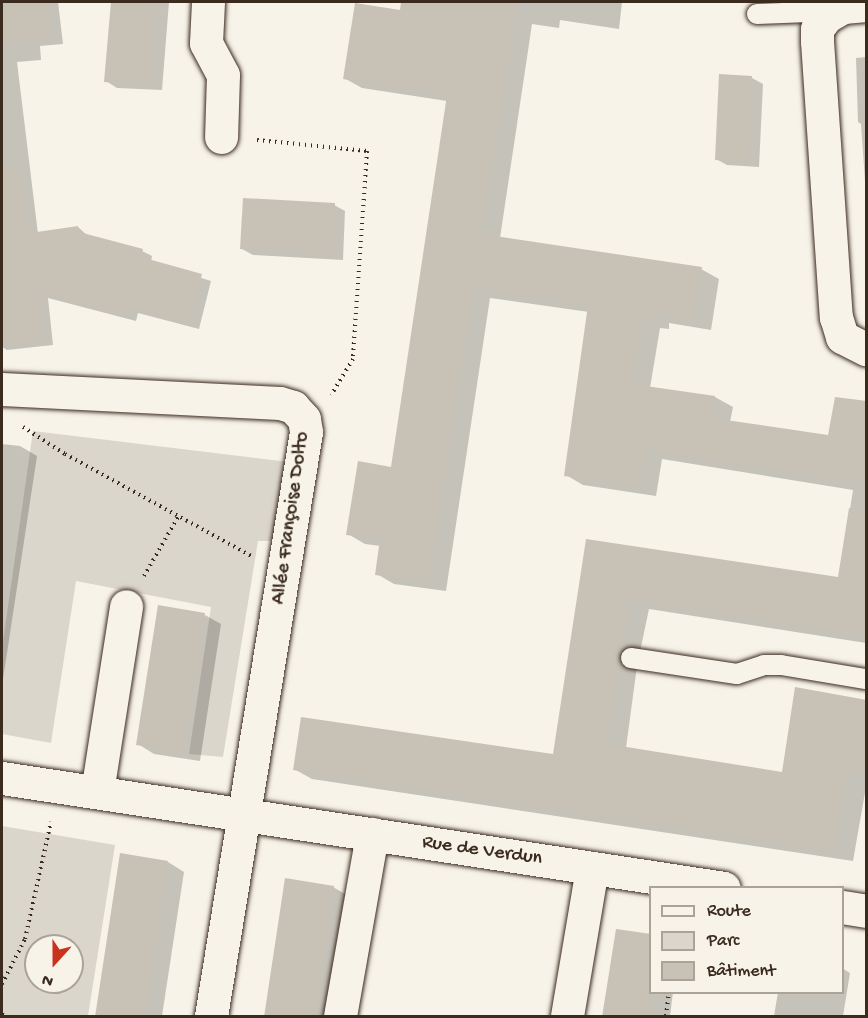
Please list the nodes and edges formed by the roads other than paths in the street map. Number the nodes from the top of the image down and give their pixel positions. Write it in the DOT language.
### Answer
graph roads {
  1 [pos="208,2"];
  2 [pos="867,4"];
  3 [pos="835,11"];
  4 [pos="757,14"];
  5 [pos="221,137"];
  6 [pos="867,349"];
  7 [pos="3,389"];
  8 [pos="126,612"];
  9 [pos="632,658"];
  10 [pos="867,679"];
  11 [pos="2,778"];
  12 [pos="97,792"];
  13 [pos="242,815"];
  14 [pos="372,834"];
  15 [pos="592,868"];
  16 [pos="711,886"];
  17 [pos="844,907"];
  18 [pos="867,911"];
  19 [pos="211,1017"];
  20 [pos="340,1017"];
  21 [pos="567,1017"];
  1 -- 5 [label="street"];
  2 -- 3 [label="street"];
  3 -- 4 [label="lane"];
  3 -- 6 [label="street"];
  7 -- 13 [label="street, Allée Françoise Dolto"];
  8 -- 12 [label="street"];
  9 -- 10 [label="lane"];
  11 -- 12 [label="street, Rue de Verdun"];
  12 -- 13 [label="street, Rue de Verdun"];
  13 -- 14 [label="street, Rue de Verdun"];
  13 -- 19 [label="street"];
  14 -- 15 [label="street, Rue de Verdun"];
  14 -- 20 [label="street"];
  15 -- 16 [label="street, Rue de Verdun"];
  15 -- 21 [label="street"];
  17 -- 18 [label="street"];
}
